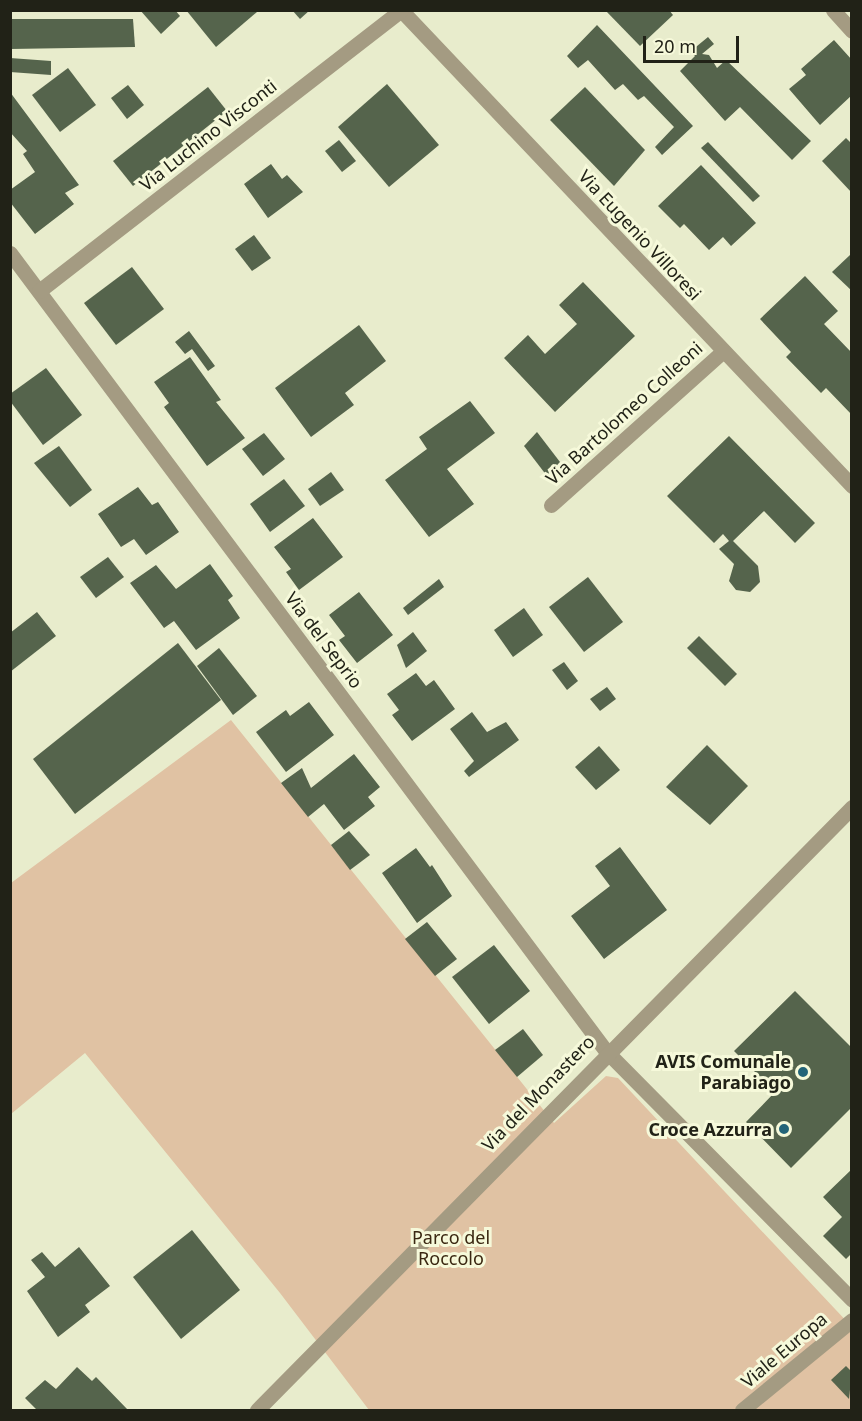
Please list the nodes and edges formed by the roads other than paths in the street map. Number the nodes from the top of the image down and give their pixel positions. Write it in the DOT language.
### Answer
graph roads {
  1 [pos="401,10"];
  2 [pos="833,10"];
  3 [pos="852,31"];
  4 [pos="10,253"];
  5 [pos="39,291"];
  6 [pos="723,351"];
  7 [pos="852,486"];
  8 [pos="551,505"];
  9 [pos="852,807"];
  10 [pos="606,1051"];
  11 [pos="852,1300"];
  12 [pos="852,1320"];
  13 [pos="257,1410"];
  14 [pos="742,1410"];
  1 -- 5 [label="street, Via Luchino Visconti"];
  1 -- 6 [label="street, Via Eugenio Villoresi"];
  2 -- 3 [label="street"];
  4 -- 5 [label="street, Via del Seprio"];
  5 -- 10 [label="street, Via del Seprio"];
  6 -- 7 [label="street, Via Eugenio Villoresi"];
  6 -- 8 [label="street, Via Bartolomeo Colleoni"];
  9 -- 10 [label="street, Via del Monastero"];
  10 -- 11 [label="street, Via del Seprio"];
  10 -- 13 [label="street, Via del Monastero"];
  12 -- 14 [label="street, Viale Europa"];
}
